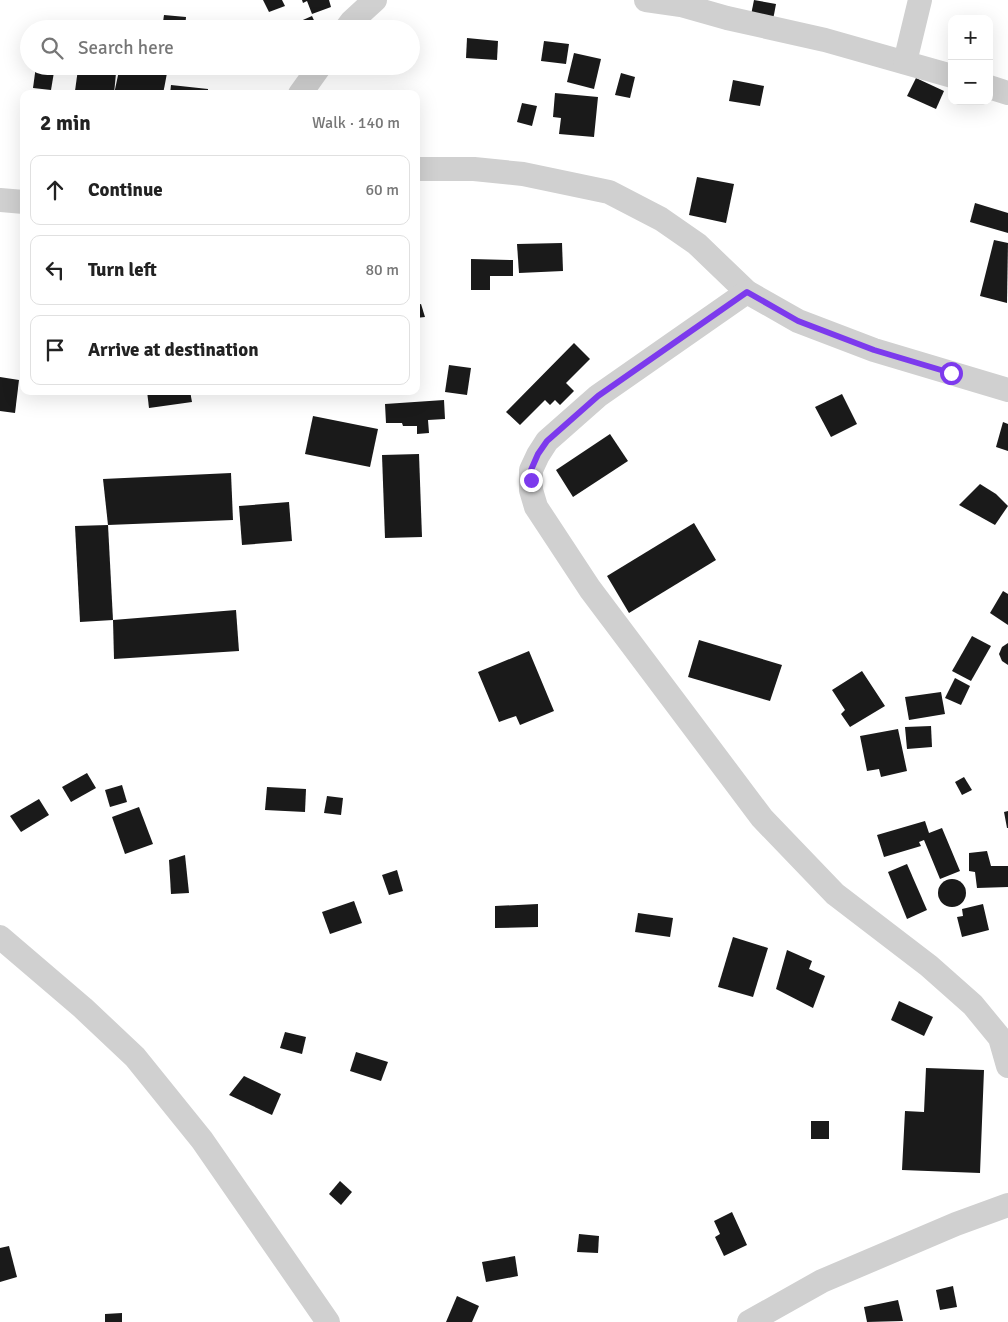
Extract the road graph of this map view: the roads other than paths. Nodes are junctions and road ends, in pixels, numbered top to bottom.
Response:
1 (375, 0) edge
2 (646, 0) edge
3 (920, 0) edge
4 (353, 20) edge
5 (905, 62) junction
6 (314, 75) edge
7 (948, 75) edge
8 (993, 88) edge
9 (303, 90) edge
10 (1008, 93) edge
11 (420, 169) edge
12 (0, 200) edge
13 (20, 202) edge
14 (747, 292) junction
15 (1008, 390) edge
16 (0, 937) edge
17 (1008, 1066) edge
18 (1008, 1204) edge
19 (328, 1322) edge
20 (749, 1322) edge

1 - 4 street
2 - 5 street
3 - 5 street
5 - 7 street
6 - 9 street
8 - 10 street
11 - 14 street
12 - 13 street
14 - 15 street
14 - 17 street
16 - 19 street
18 - 20 street

